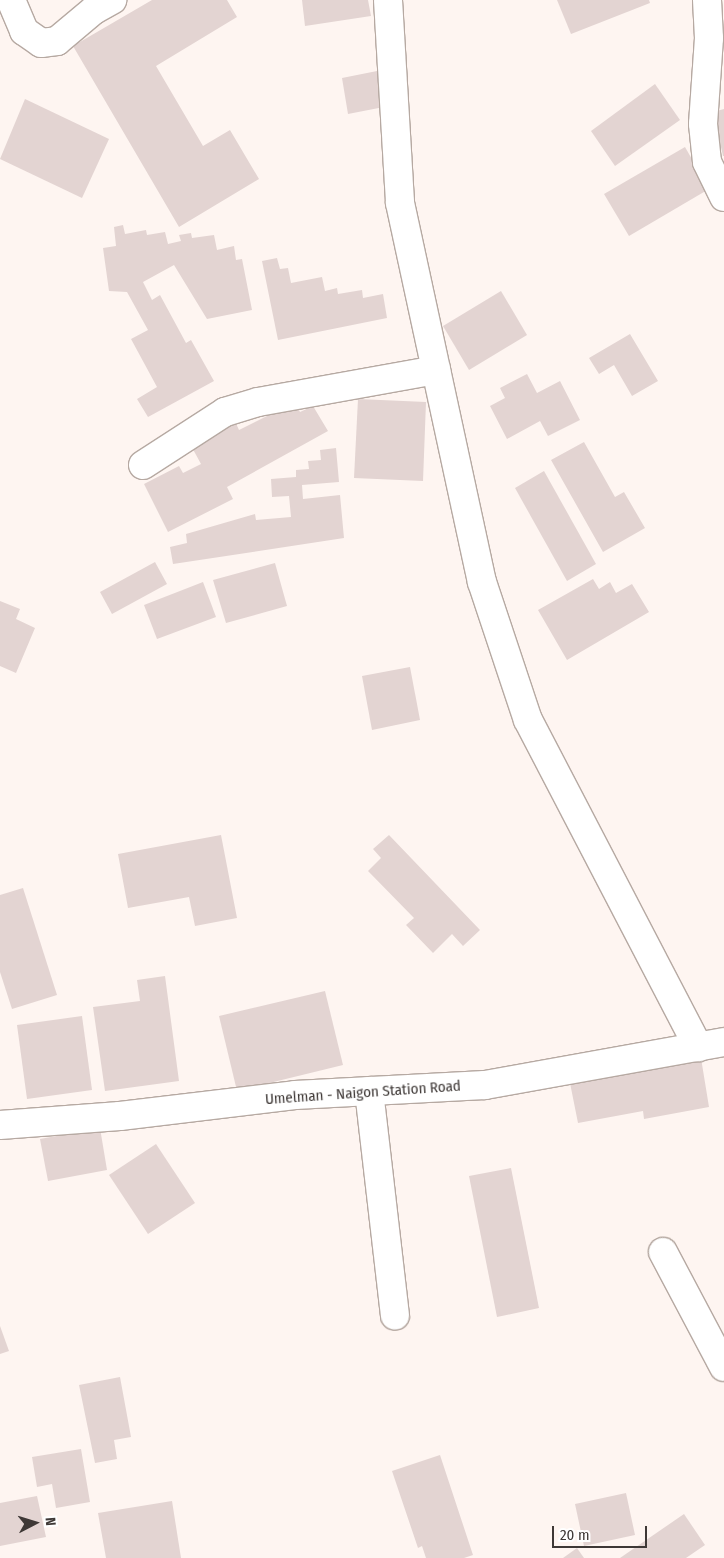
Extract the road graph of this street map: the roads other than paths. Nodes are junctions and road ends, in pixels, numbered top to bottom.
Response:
1 (12, 0) edge
2 (112, 0) edge
3 (388, 0) edge
4 (707, 0) edge
5 (724, 197) edge
6 (436, 370) junction
7 (143, 465) dead end
8 (724, 1042) edge
9 (698, 1047) junction
10 (369, 1091) junction
11 (0, 1125) edge
12 (663, 1252) dead end
13 (394, 1315) dead end
14 (724, 1367) edge

1 - 2 street
3 - 6 street
4 - 5 street
6 - 7 street
6 - 9 street
8 - 9 street, Umelman - Naigon Station Road
9 - 10 street, Umelman - Naigon Station Road
10 - 11 street, Umelman - Naigon Station Road
10 - 13 street
12 - 14 street

